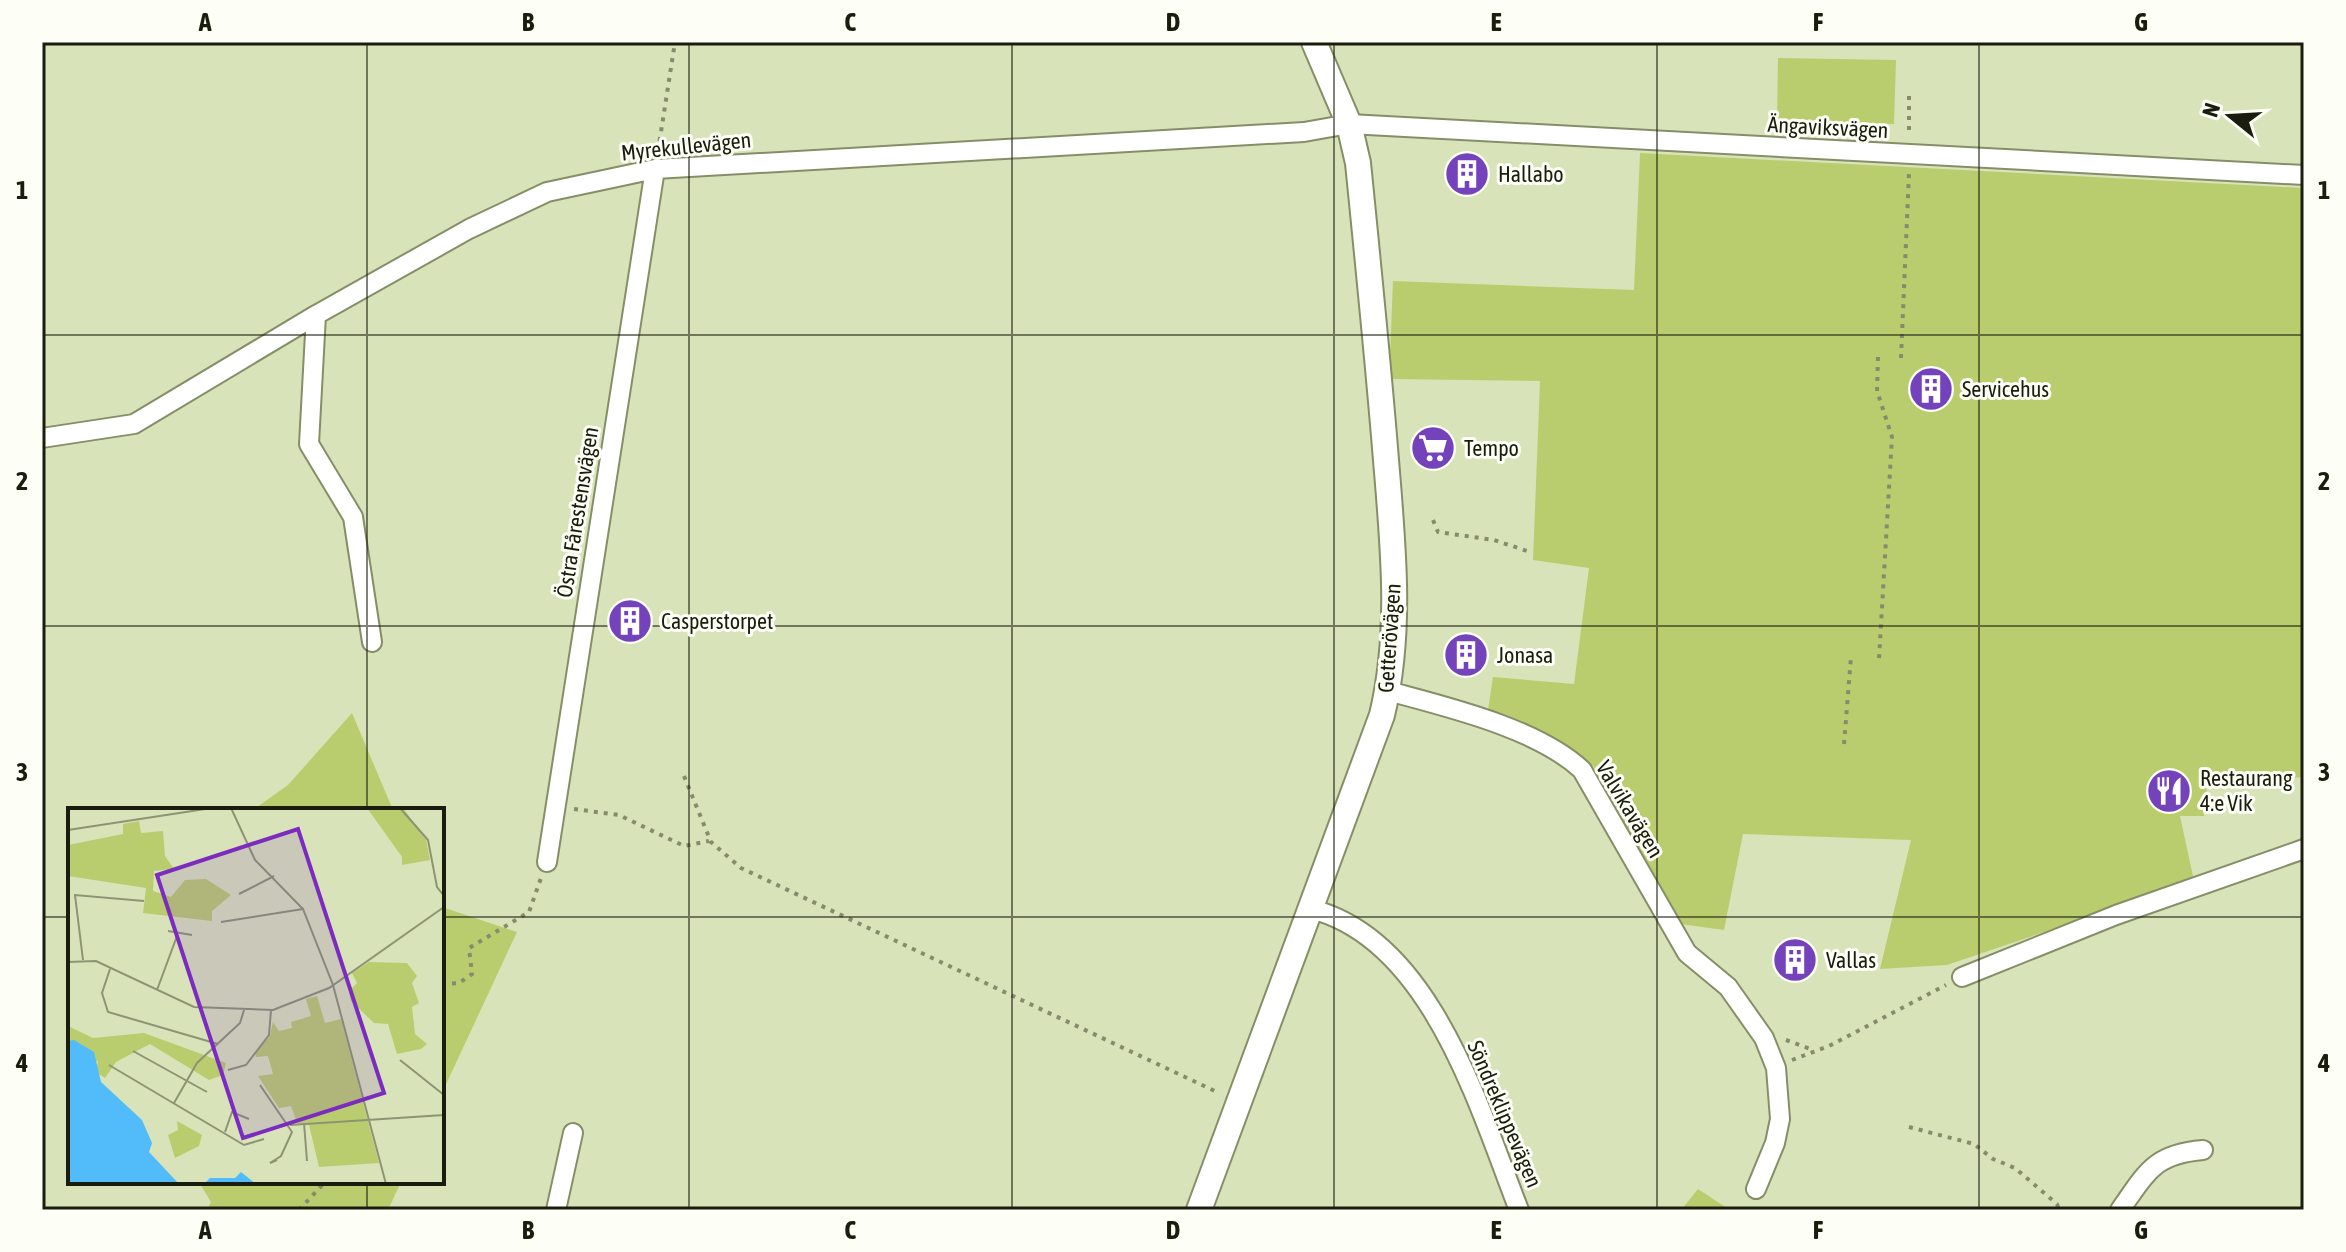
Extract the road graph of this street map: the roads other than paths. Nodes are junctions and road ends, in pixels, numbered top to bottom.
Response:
1 (1314, 42) edge
2 (1349, 124) junction
3 (655, 169) junction
4 (2304, 175) edge
5 (316, 315) junction
6 (42, 438) edge
7 (372, 642) dead end
8 (1388, 691) junction
9 (2304, 849) edge
10 (547, 862) road end
11 (1311, 909) junction
12 (1962, 977) road end
13 (573, 1133) dead end
14 (2203, 1150) dead end
15 (1756, 1189) dead end
16 (556, 1210) edge
17 (1199, 1210) edge
18 (1519, 1210) edge
19 (2120, 1210) edge

1 - 2 street, Getterövägen
2 - 3 street, Myrekullevägen
2 - 4 street, Ängaviksvägen
2 - 8 street, Getterövägen
3 - 5 street, Myrekullevägen
3 - 10 street, Östra Fårestensvägen
5 - 6 street, Myrekullevägen
5 - 7 street
8 - 11 street, Getterövägen
8 - 15 street, Valvikavägen
9 - 12 street
11 - 17 street, Getterövägen
11 - 18 street, Söndreklippevägen
13 - 16 street
14 - 19 street

